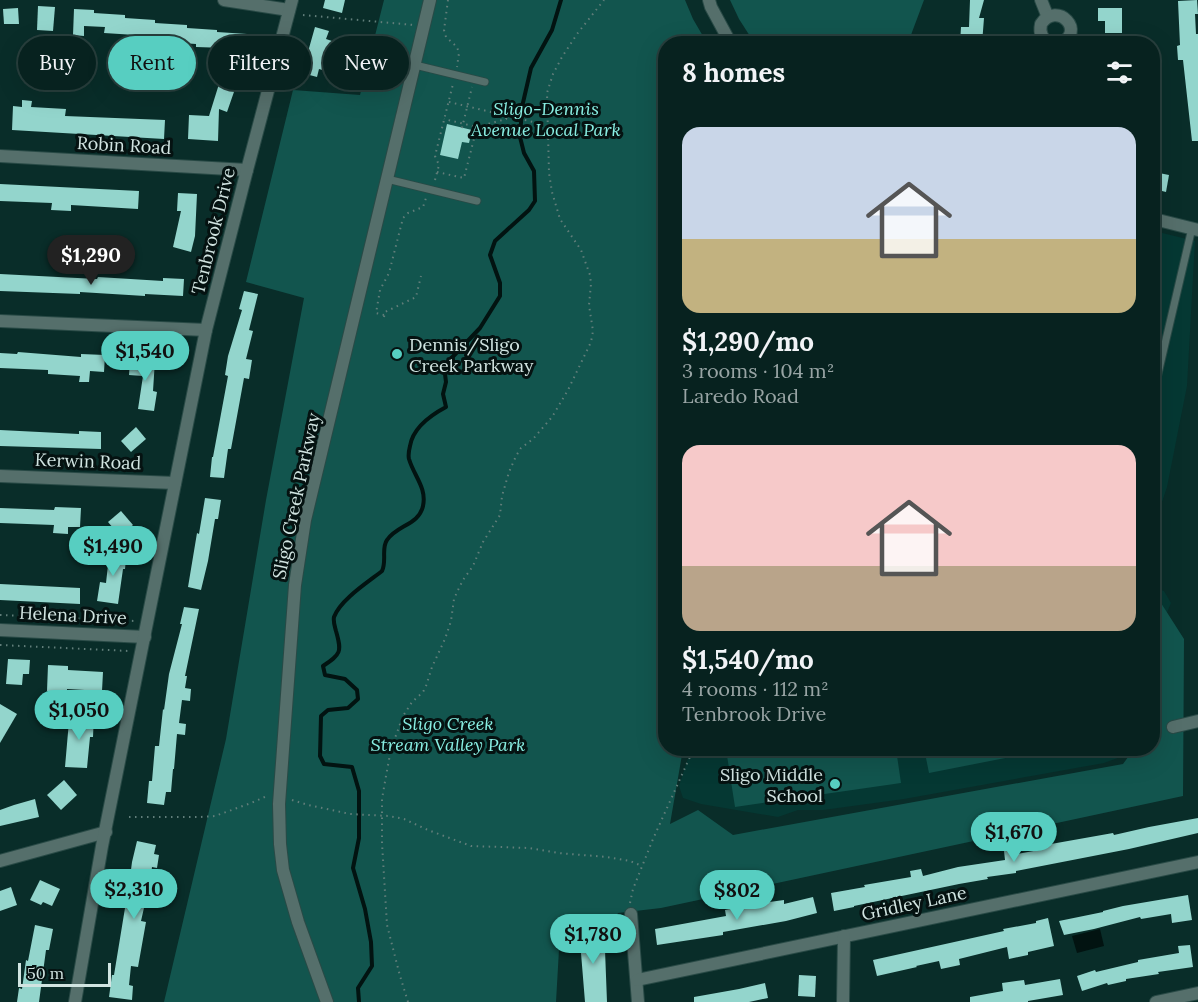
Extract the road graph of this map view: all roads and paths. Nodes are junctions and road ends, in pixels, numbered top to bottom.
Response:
1 (224, 0) edge
2 (430, 0) edge
3 (448, 0) edge
4 (604, 0) edge
5 (709, 0) edge
6 (1041, 0) edge
7 (291, 5) edge
8 (303, 15) dead end
9 (1047, 15) junction
10 (423, 26) junction
11 (727, 36) edge
12 (1043, 36) edge
13 (1069, 36) edge
14 (415, 65) junction
15 (455, 75) junction
16 (473, 79) junction
17 (485, 82) dead end
18 (448, 102) junction
19 (467, 106) junction
20 (507, 116) junction
21 (444, 119) junction
22 (463, 124) junction
23 (548, 126) junction
24 (477, 127) junction
25 (462, 128) dead end
26 (571, 131) dead end
27 (0, 156) edge
28 (247, 170) junction
29 (437, 172) junction
30 (387, 179) junction
31 (430, 190) junction
32 (477, 201) dead end
33 (1160, 220) edge
34 (1195, 229) edge
35 (421, 276) dead end
36 (0, 321) edge
37 (206, 330) junction
38 (1160, 359) edge
39 (0, 476) edge
40 (175, 483) junction
41 (0, 615) edge
42 (148, 622) junction
43 (0, 630) edge
44 (145, 637) junction
45 (0, 645) edge
46 (142, 652) junction
47 (1198, 721) edge
48 (1173, 727) dead end
49 (690, 756) edge
50 (270, 795) dead end
51 (286, 798) dead end
52 (382, 816) junction
53 (129, 817) dead end
54 (106, 832) junction
55 (0, 861) edge
56 (1198, 862) edge
57 (642, 866) junction
58 (631, 914) joint
59 (844, 936) junction
60 (637, 980) junction
61 (1198, 993) edge
62 (75, 1002) edge
63 (327, 1002) edge
64 (408, 1002) edge
65 (638, 1002) edge
66 (843, 1002) edge
67 (1156, 1002) edge

1 - 7 street
2 - 10 street, Sligo Creek Parkway
3 - 15 path
4 - 23 path
5 - 11 street
6 - 9 street
7 - 28 street, Tenbrook Drive
8 - 10 path
9 - 12 street
9 - 13 street
10 - 14 street, Sligo Creek Parkway
14 - 15 lane
14 - 30 street, Sligo Creek Parkway
15 - 16 lane
15 - 18 path
16 - 17 lane
16 - 19 path
18 - 19 path
18 - 21 path
19 - 20 path
19 - 22 path
20 - 23 path
20 - 24 path
21 - 22 path
21 - 29 path
22 - 24 path
22 - 25 path
23 - 26 path
23 - 52 path
24 - 29 path
27 - 28 street, Robin Road
28 - 37 street, Tenbrook Drive
29 - 31 path
30 - 31 lane
30 - 63 street, Sligo Creek Parkway
31 - 32 lane
31 - 35 path
33 - 34 street
34 - 38 lane
36 - 37 street
37 - 40 street, Tenbrook Drive
39 - 40 street, Kerwin Road
40 - 42 street, Tenbrook Drive
41 - 42 path
42 - 44 street, Tenbrook Drive
43 - 44 street, Helena Drive
44 - 46 street, Tenbrook Drive
45 - 46 path
46 - 54 street, Tenbrook Drive
47 - 48 street
49 - 57 path
50 - 53 path
51 - 52 path
52 - 57 path
52 - 64 path
54 - 55 street
54 - 62 street, Tenbrook Drive
56 - 59 street, Gridley Lane
57 - 58 path
58 - 60 street
59 - 60 street, Gridley Lane
59 - 66 street
60 - 65 street
61 - 67 street

